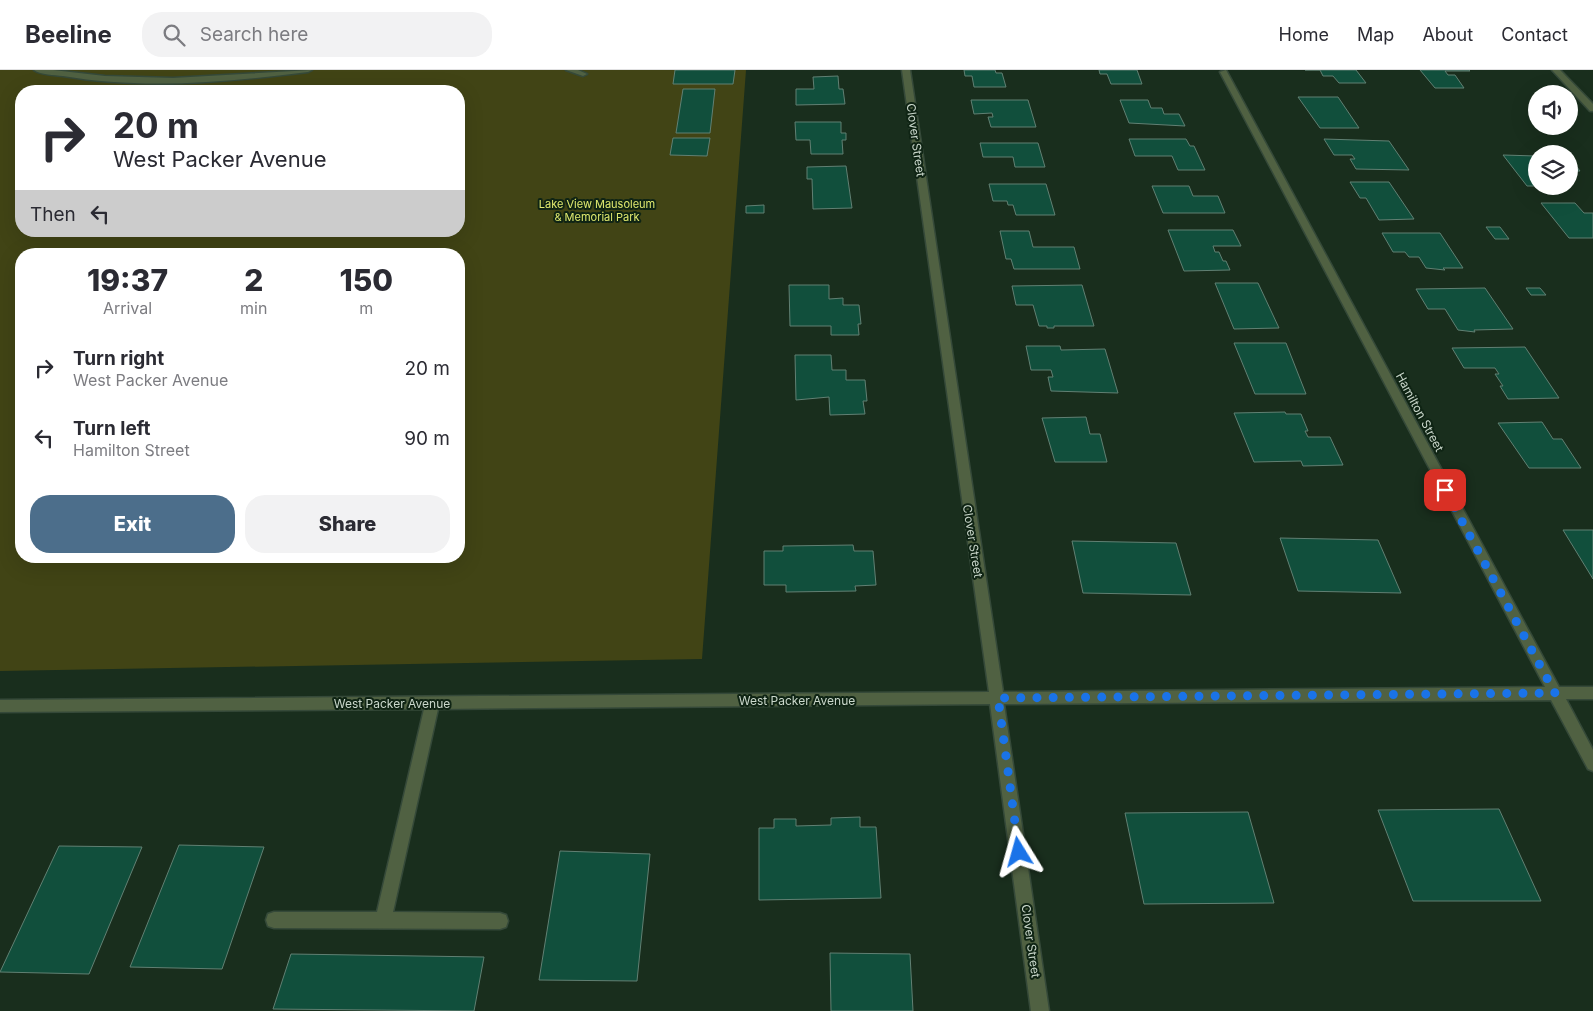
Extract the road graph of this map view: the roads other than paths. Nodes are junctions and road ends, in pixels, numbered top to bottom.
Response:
1 (38, 70) edge
2 (308, 70) edge
3 (570, 70) edge
4 (906, 70) edge
5 (1556, 70) edge
6 (1224, 72) dead end
7 (583, 74) dead end
8 (1593, 109) edge
9 (1555, 693) junction
10 (1593, 693) edge
11 (998, 698) junction
12 (432, 703) junction
13 (0, 706) edge
14 (1593, 764) edge
15 (274, 920) dead end
16 (383, 921) junction
17 (500, 921) dead end
18 (1040, 1011) edge

1 - 2 street
3 - 7 street
4 - 11 street, Clover Street
5 - 8 street
6 - 9 street, Hamilton Street
9 - 10 street, West Packer Avenue
9 - 11 street, West Packer Avenue
9 - 14 street, Hamilton Street
11 - 12 street, West Packer Avenue
11 - 18 street, Clover Street
12 - 13 street, West Packer Avenue
12 - 16 street
15 - 16 street
16 - 17 street

